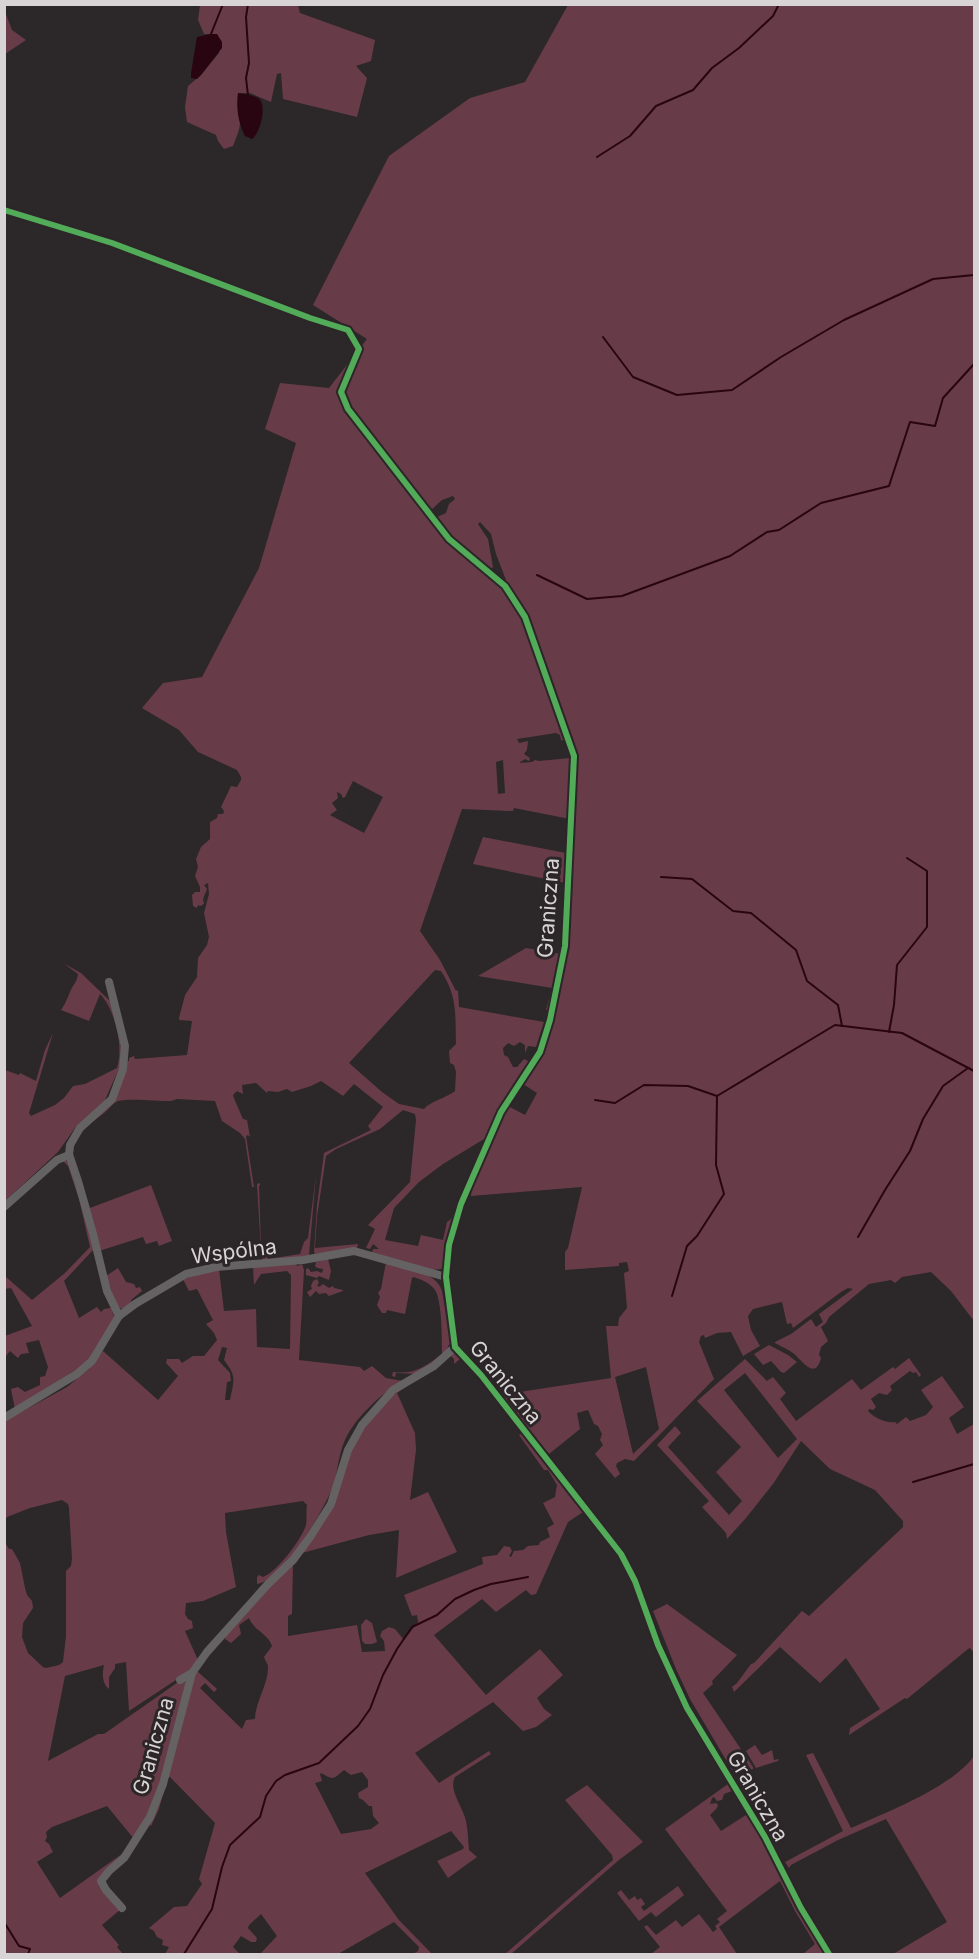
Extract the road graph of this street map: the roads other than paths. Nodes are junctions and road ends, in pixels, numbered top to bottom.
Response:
1 (4, 210) edge
2 (109, 982) dead end
3 (69, 1155) junction
4 (4, 1207) edge
5 (446, 1277) junction
6 (119, 1316) junction
7 (455, 1347) junction
8 (4, 1418) edge
9 (192, 1673) junction
10 (180, 1680) dead end
11 (122, 1908) dead end
12 (829, 1954) edge

1 - 5 street, Graniczna
2 - 3 street
3 - 4 street
3 - 6 street
5 - 6 street, Wspólna
5 - 7 street, Graniczna
6 - 8 street, Wspólna
7 - 9 street, Graniczna
7 - 12 street, Graniczna
9 - 10 street
9 - 11 street, Graniczna

